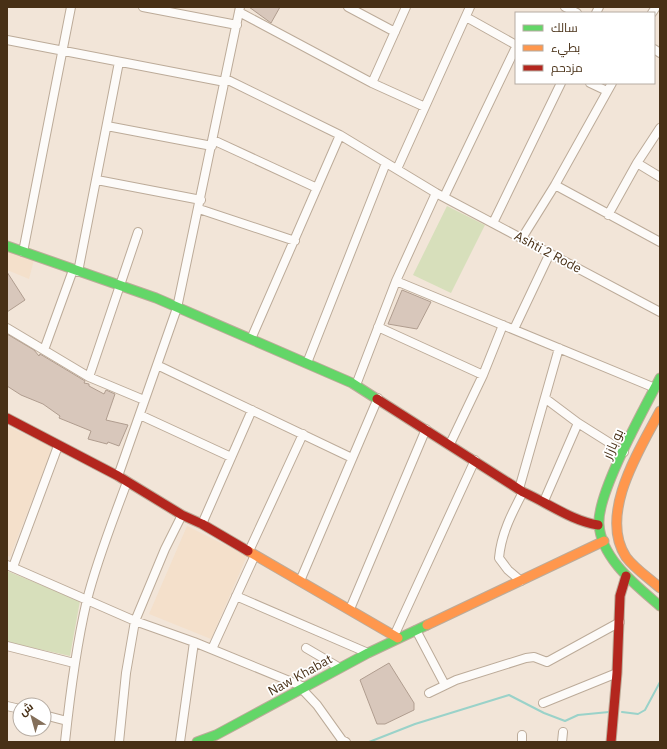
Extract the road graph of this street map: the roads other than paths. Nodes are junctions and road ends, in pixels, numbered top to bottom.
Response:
1 (71, 7) edge
2 (143, 7) edge
3 (348, 7) edge
4 (406, 7) edge
5 (470, 7) edge
6 (565, 7) edge
7 (240, 10) edge
8 (575, 12) edge
9 (466, 17) junction
10 (237, 25) junction
11 (395, 32) junction
12 (7, 40) edge
13 (515, 45) edge
14 (515, 48) edge
15 (63, 52) junction
16 (119, 62) junction
17 (226, 80) junction
18 (372, 83) junction
19 (561, 84) edge
20 (592, 84) edge
21 (611, 84) edge
22 (607, 91) junction
23 (425, 107) junction
24 (107, 126) junction
25 (660, 128) edge
26 (340, 135) junction
27 (213, 143) junction
28 (386, 163) junction
29 (637, 163) junction
30 (397, 169) junction
31 (660, 177) edge
32 (97, 180) junction
33 (555, 185) junction
34 (317, 188) junction
35 (436, 193) junction
36 (444, 197) junction
37 (201, 200) junction
38 (199, 209) junction
39 (608, 215) junction
40 (493, 223) junction
41 (138, 232) dead end
42 (522, 238) junction
43 (295, 241) junction
44 (660, 242) edge
45 (7, 246) edge
46 (23, 252) junction
47 (550, 254) junction
48 (75, 271) junction
49 (396, 281) junction
50 (121, 286) junction
51 (177, 308) junction
52 (660, 312) edge
53 (503, 325) junction
54 (378, 327) junction
55 (7, 328) edge
56 (514, 329) junction
57 (251, 339) junction
58 (559, 348) junction
59 (44, 350) junction
60 (307, 363) junction
61 (157, 366) junction
62 (483, 375) junction
63 (90, 377) junction
64 (660, 378) edge
65 (356, 385) junction
66 (655, 388) junction
67 (378, 398) junction
68 (546, 399) junction
69 (144, 400) junction
70 (252, 410) junction
71 (660, 411) edge
72 (140, 415) junction
73 (7, 418) edge
74 (578, 423) junction
75 (426, 429) junction
76 (303, 434) junction
77 (450, 444) junction
78 (58, 446) junction
79 (624, 452) junction
80 (231, 457) junction
81 (352, 458) junction
82 (475, 460) junction
83 (118, 476) junction
84 (127, 482) junction
85 (521, 491) junction
86 (544, 501) junction
87 (182, 515) junction
88 (202, 524) junction
89 (598, 525) junction
90 (604, 541) junction
91 (252, 553) junction
92 (10, 566) edge
93 (626, 576) junction
94 (300, 580) junction
95 (521, 581) junction
96 (659, 586) edge
97 (236, 596) junction
98 (87, 600) junction
99 (660, 606) edge
100 (350, 609) junction
101 (135, 620) junction
102 (620, 622) junction
103 (416, 630) junction
104 (396, 637) junction
105 (194, 642) junction
106 (7, 646) edge
107 (306, 648) dead end
108 (212, 649) junction
109 (368, 653) junction
110 (74, 662) junction
111 (340, 668) junction
112 (617, 673) junction
113 (445, 685) junction
114 (303, 688) junction
115 (429, 693) dead end
116 (543, 703) dead end
117 (52, 717) edge
118 (67, 721) junction
119 (563, 732) dead end
120 (217, 739) edge
121 (65, 742) edge
122 (119, 742) edge
123 (180, 742) edge
124 (197, 742) edge
125 (346, 742) edge
126 (562, 742) edge
127 (611, 742) edge

1 - 15 street
2 - 10 street
3 - 11 street
4 - 11 street
5 - 9 street
6 - 8 street
7 - 10 street
7 - 18 street
9 - 13 street
9 - 23 street
10 - 17 street
11 - 18 street
12 - 15 street, Ashti 2 Rode
14 - 36 street
15 - 16 street, Ashti 2 Rode
15 - 46 street
16 - 17 street, Ashti 2 Rode
16 - 24 street
17 - 26 street, Ashti 2 Rode
17 - 27 street
18 - 23 street
19 - 40 street
20 - 22 street
21 - 22 street
22 - 33 street
23 - 30 street
24 - 27 street
24 - 32 street
25 - 29 street
26 - 28 street, Ashti 2 Rode
26 - 34 street
27 - 34 street
27 - 37 street
28 - 30 street, Ashti 2 Rode
28 - 60 street
29 - 31 street
29 - 39 street
30 - 35 street, Ashti 2 Rode
32 - 37 street
32 - 48 street
33 - 39 street
33 - 42 street
34 - 43 street
35 - 36 street, Ashti 2 Rode
35 - 49 street
36 - 40 street, Ashti 2 Rode
37 - 38 street
38 - 43 street
38 - 51 street
39 - 44 street
40 - 42 street, Ashti 2 Rode
41 - 50 street
42 - 47 street, Ashti 2 Rode
43 - 57 street
45 - 46 street
46 - 48 street
47 - 52 street, Ashti 2 Rode
47 - 56 street
48 - 50 street
48 - 59 street
49 - 53 street
49 - 54 street
50 - 51 street
50 - 63 street
51 - 57 street
51 - 61 street
53 - 56 street
53 - 62 street
54 - 62 street
54 - 65 street
55 - 59 street
56 - 58 street
57 - 60 street
58 - 66 street
58 - 68 street
59 - 63 street
60 - 65 street
61 - 69 street
61 - 70 street
62 - 77 street
63 - 69 street
64 - 66 street, بو بازار
65 - 67 street
66 - 79 street, بو بازار
67 - 75 street
67 - 81 street
68 - 74 street
68 - 85 street
69 - 72 street
70 - 76 street
70 - 80 street
71 - 96 street
72 - 80 street
72 - 83 street
73 - 78 street
74 - 79 street
74 - 86 street
75 - 77 street
75 - 100 street
76 - 81 street
76 - 91 street
77 - 82 street
78 - 83 street
78 - 92 street
79 - 89 street, بو بازار
80 - 88 street
81 - 94 street
82 - 85 street
82 - 104 street
83 - 84 street
84 - 87 street
84 - 98 street
85 - 86 street
85 - 95 street
86 - 89 street
87 - 88 street
87 - 101 street
88 - 91 street
89 - 90 street
90 - 93 street
90 - 95 street, Naw Khabat
91 - 94 street
91 - 97 street
92 - 98 street
93 - 99 street
93 - 102 street
94 - 100 street
95 - 103 street, Naw Khabat
97 - 108 street
97 - 109 street
98 - 101 street
98 - 110 street
100 - 104 street
101 - 105 street
101 - 122 street
102 - 112 street
102 - 113 street
103 - 104 street, Naw Khabat
103 - 113 street
104 - 109 street, Naw Khabat
105 - 108 street
105 - 123 street
106 - 110 street
107 - 111 street
108 - 114 street
109 - 111 street, Naw Khabat
110 - 118 street
111 - 114 street, Naw Khabat
112 - 116 street
112 - 127 street
113 - 115 street
114 - 120 street, Naw Khabat
114 - 125 street
117 - 118 street
118 - 121 street
119 - 126 street
120 - 124 street, Naw Khabat

